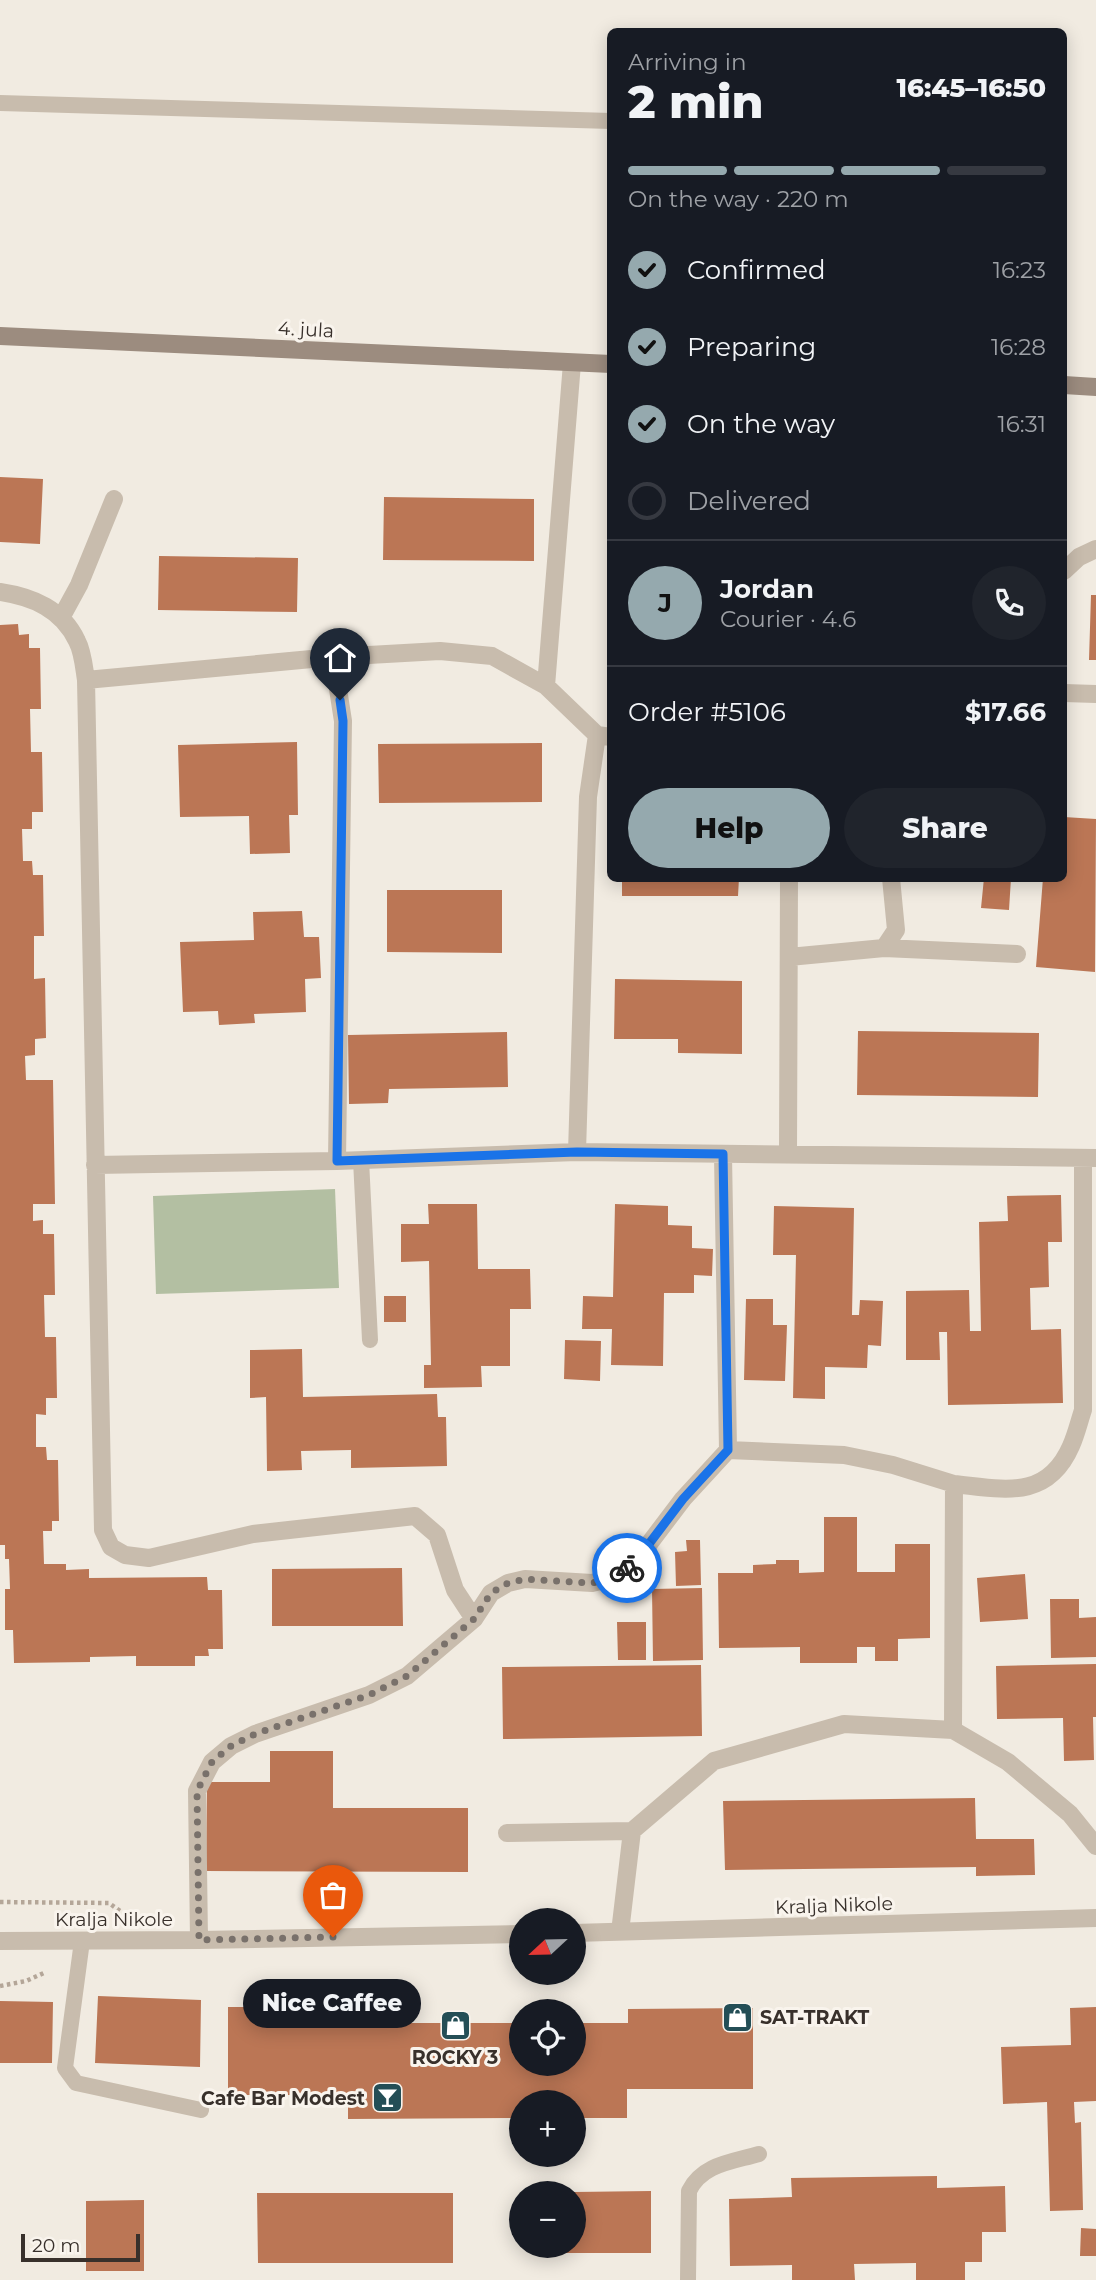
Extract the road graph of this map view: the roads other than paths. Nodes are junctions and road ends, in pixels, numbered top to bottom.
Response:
1 (0, 103) edge
2 (607, 121) edge
3 (0, 336) edge
4 (572, 363) junction
5 (607, 364) edge
6 (1067, 385) edge
7 (1096, 387) edge
8 (114, 499) dead end
9 (1096, 549) edge
10 (1067, 568) edge
11 (0, 592) edge
12 (61, 618) junction
13 (333, 657) junction
14 (86, 680) junction
15 (546, 686) junction
16 (1067, 693) edge
17 (1096, 694) edge
18 (604, 736) edge
19 (789, 882) edge
20 (891, 882) edge
21 (884, 948) junction
22 (1017, 954) dead end
23 (789, 957) junction
24 (577, 1152) junction
25 (723, 1154) junction
26 (788, 1154) junction
27 (1090, 1159) edge
28 (361, 1160) junction
29 (337, 1161) junction
30 (95, 1165) junction
31 (370, 1340) dead end
32 (728, 1450) junction
33 (954, 1484) junction
34 (474, 1619) junction
35 (953, 1730) junction
36 (632, 1830) junction
37 (507, 1833) dead end
38 (1096, 1846) edge
39 (1096, 1918) edge
40 (620, 1932) junction
41 (586, 1933) edge
42 (509, 1934) edge
43 (199, 1940) junction
44 (0, 1941) edge
45 (82, 1941) junction
46 (201, 2110) dead end
47 (759, 2154) dead end
48 (688, 2280) edge

1 - 2 lane
3 - 4 main road, 4. jula
4 - 5 main road, 4. jula
4 - 15 street
6 - 7 main road
8 - 12 street
9 - 10 street
11 - 12 street
12 - 14 street
13 - 14 street
13 - 15 street
13 - 29 street
14 - 30 street
15 - 18 street
16 - 17 street
18 - 24 street
19 - 23 street
20 - 21 street
21 - 22 street
21 - 23 street
23 - 26 street
24 - 25 street
24 - 28 street
25 - 26 street
25 - 32 street
26 - 27 street
27 - 33 street
28 - 29 street
28 - 31 lane
29 - 30 street
30 - 34 street
32 - 33 street
32 - 34 street
33 - 35 street
34 - 43 street
35 - 36 street
35 - 38 street
36 - 37 street
36 - 40 street
39 - 40 street, Kralja Nikole
40 - 41 street, Kralja Nikole
42 - 43 street, Kralja Nikole
43 - 45 street, Kralja Nikole
44 - 45 street, Kralja Nikole
45 - 46 lane
47 - 48 lane

